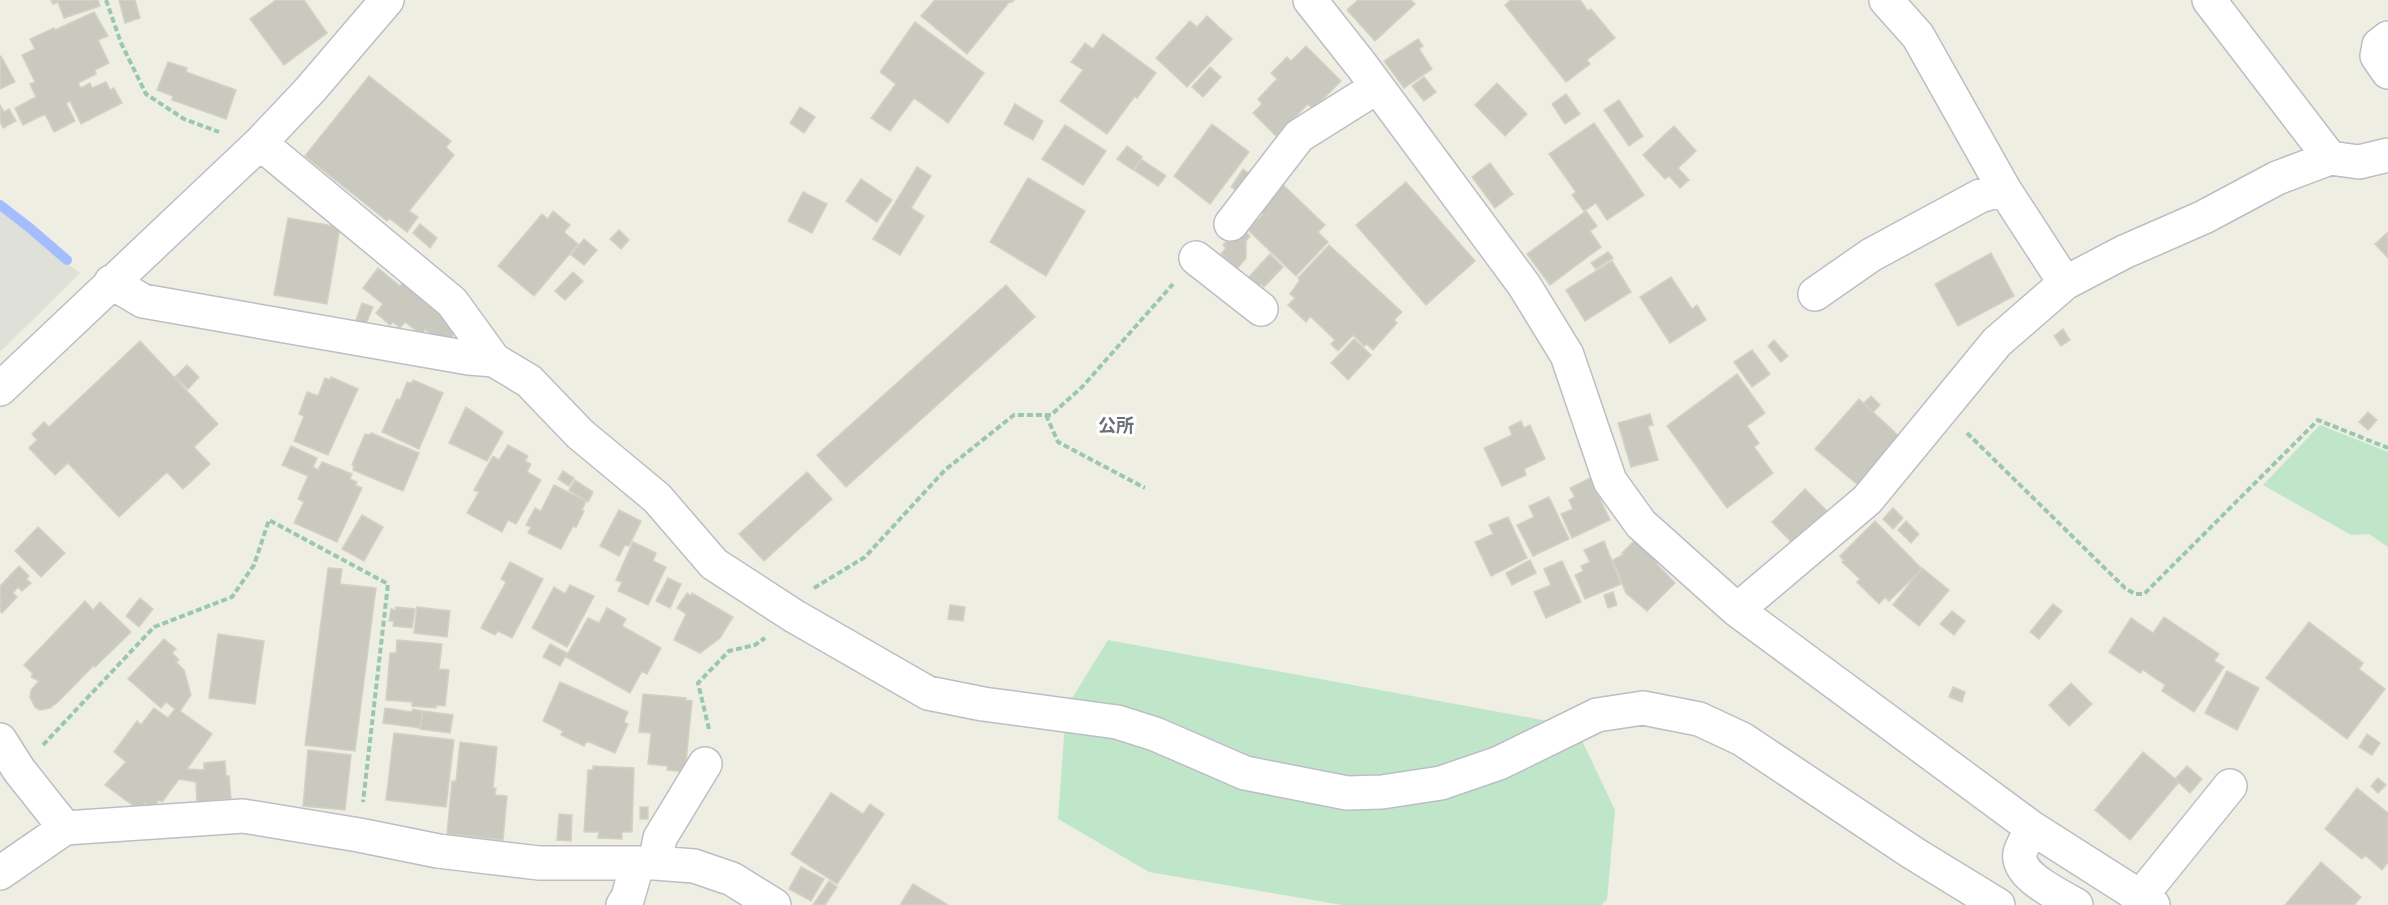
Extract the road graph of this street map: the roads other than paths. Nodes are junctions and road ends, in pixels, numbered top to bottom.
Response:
1 (387, 0) edge
2 (1310, 0) edge
3 (1886, 0) edge
4 (2209, 0) edge
5 (2388, 38) edge
6 (2388, 72) edge
7 (1377, 87) junction
8 (255, 147) junction
9 (2388, 155) edge
10 (2330, 158) junction
11 (2004, 189) junction
12 (1231, 224) dead end
13 (1196, 258) road end
14 (111, 282) junction
15 (2065, 283) junction
16 (1815, 294) dead end
17 (1261, 309) dead end
18 (494, 360) junction
19 (0, 389) edge
20 (1737, 610) junction
21 (0, 740) edge
22 (705, 764) road end
23 (2230, 786) dead end
24 (65, 828) junction
25 (2032, 828) junction
26 (646, 864) junction
27 (0, 873) edge
28 (2148, 902) edge
29 (622, 905) edge
30 (774, 905) edge
31 (1998, 905) edge
32 (2076, 905) edge

1 - 8 street
2 - 7 street
3 - 11 street
4 - 10 street
5 - 6 street
7 - 12 street
7 - 20 street
8 - 14 street
8 - 18 street
9 - 10 street
10 - 15 street
11 - 15 street
11 - 16 street
13 - 17 street
14 - 18 street
14 - 19 street
15 - 20 street
18 - 31 street
20 - 25 street
21 - 24 street
22 - 26 street
23 - 28 street
24 - 26 street
24 - 27 street
25 - 28 street
25 - 32 street
26 - 29 street
26 - 30 street

